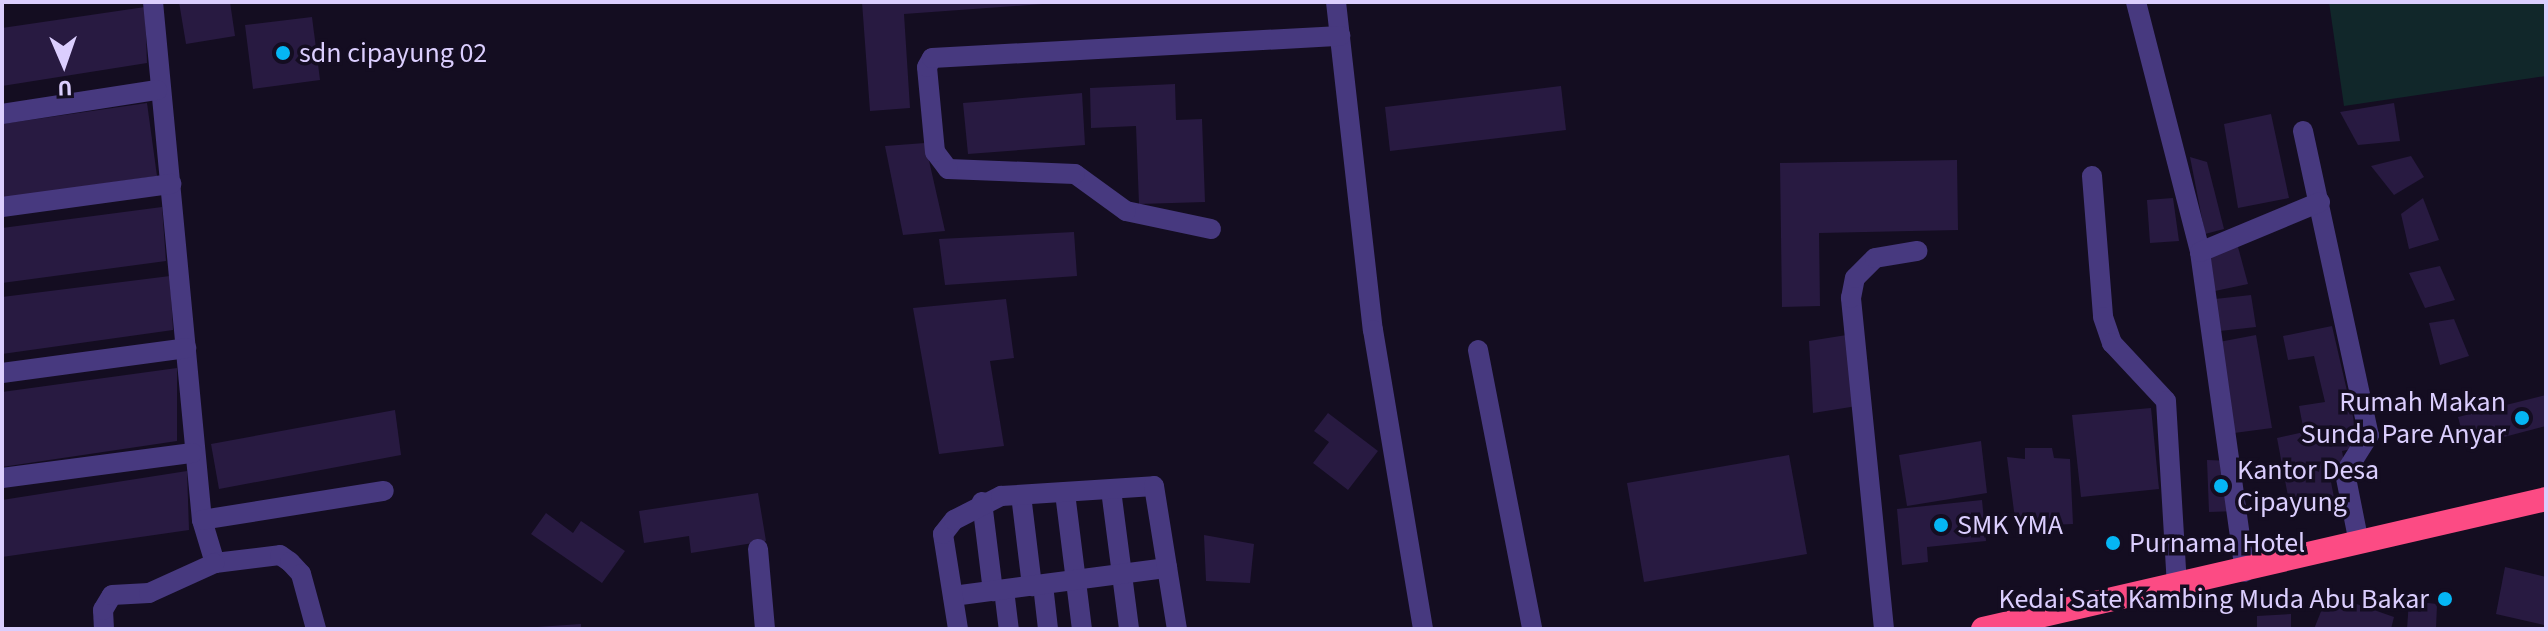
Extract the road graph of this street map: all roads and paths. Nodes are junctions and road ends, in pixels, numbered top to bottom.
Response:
1 (153, 2) edge
2 (1336, 2) edge
3 (2136, 2) edge
4 (1340, 36) junction
5 (157, 90) junction
6 (2, 114) edge
7 (2303, 131) dead end
8 (2092, 176) dead end
9 (171, 184) junction
10 (2320, 202) junction
11 (2, 207) edge
12 (1211, 229) dead end
13 (1917, 251) dead end
14 (2200, 252) junction
15 (186, 348) junction
16 (1478, 350) dead end
17 (2, 373) edge
18 (192, 453) junction
19 (2, 478) edge
20 (1111, 490) junction
21 (384, 491) dead end
22 (1065, 493) junction
23 (1021, 495) junction
24 (2546, 499) edge
25 (982, 502) junction
26 (202, 520) junction
27 (2359, 543) junction
28 (758, 549) dead end
29 (215, 563) junction
30 (1167, 568) junction
31 (2245, 572) junction
32 (1122, 574) junction
33 (1076, 580) junction
34 (1038, 586) junction
35 (2177, 587) junction
36 (999, 590) junction
37 (953, 596) junction
38 (104, 629) edge
39 (316, 629) edge
40 (765, 629) edge
41 (958, 629) edge
42 (1009, 629) edge
43 (1048, 629) edge
44 (1082, 629) edge
45 (1129, 629) edge
46 (1177, 629) edge
47 (1423, 629) edge
48 (1532, 629) edge
49 (1884, 629) edge
50 (1983, 629) edge

1 - 5 street
2 - 4 street
3 - 14 street
4 - 12 street
4 - 47 street
5 - 6 street
5 - 9 street
7 - 10 street
8 - 35 street
9 - 11 street
9 - 15 street
10 - 14 street
10 - 27 street
13 - 49 street
14 - 31 street
15 - 17 street
15 - 18 street
16 - 48 street
18 - 19 street
18 - 26 street
20 - 22 street
20 - 30 street
20 - 32 street
21 - 26 street
22 - 23 street
22 - 33 street
23 - 25 street
23 - 34 street
24 - 27 highway
25 - 36 street
25 - 37 street
26 - 29 street
27 - 31 highway
28 - 40 street
29 - 38 street
29 - 39 street
30 - 32 street
30 - 46 street
31 - 35 highway
32 - 33 street
32 - 45 street
33 - 34 street
33 - 44 street
34 - 36 street
34 - 43 street
35 - 50 highway
36 - 37 street
36 - 42 street
37 - 41 street

